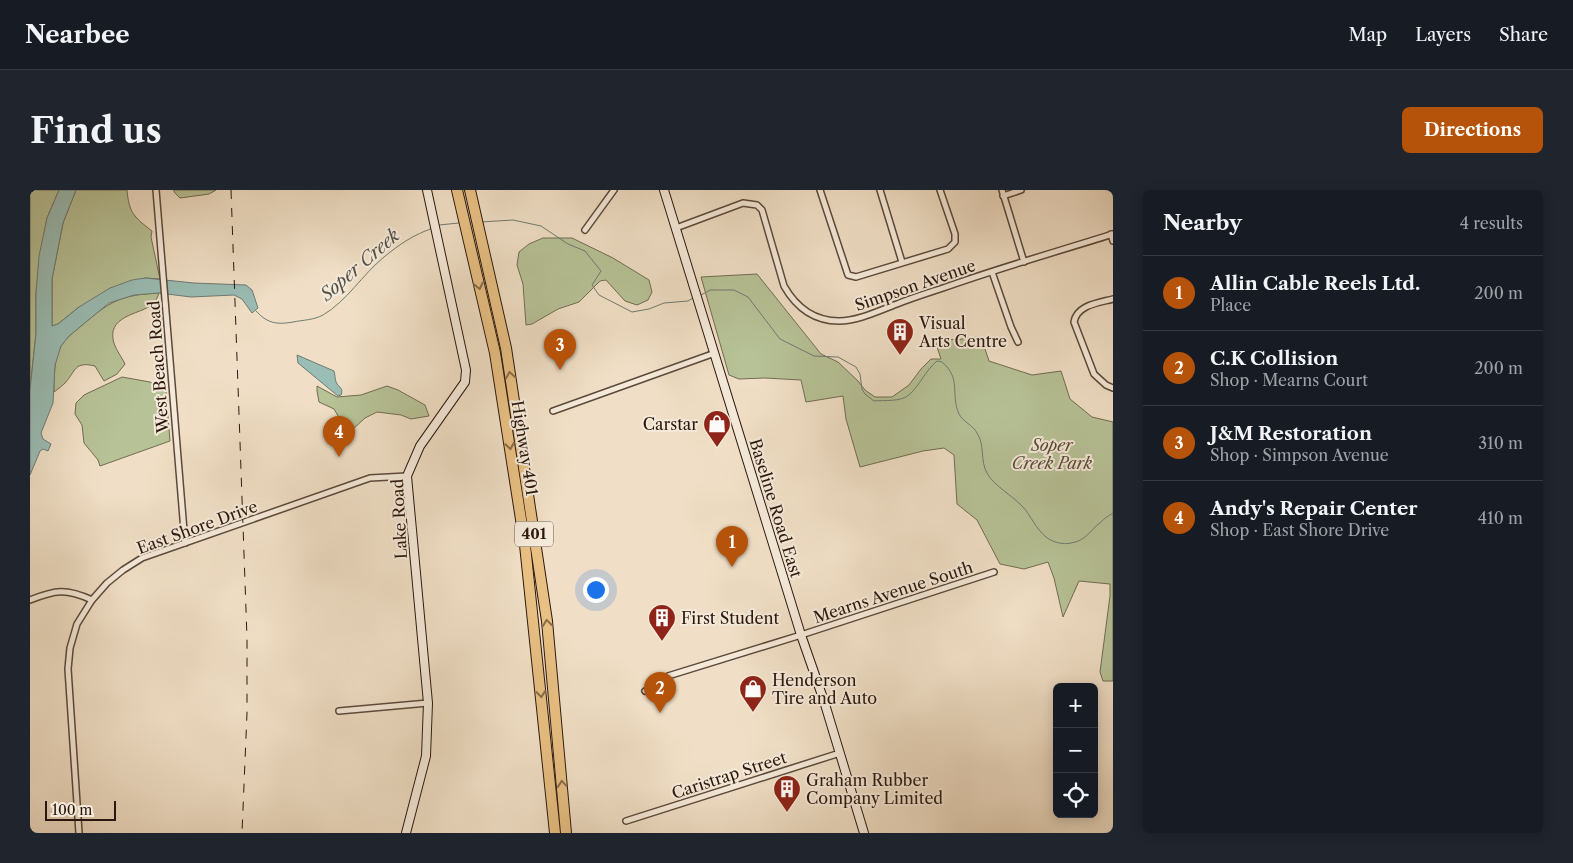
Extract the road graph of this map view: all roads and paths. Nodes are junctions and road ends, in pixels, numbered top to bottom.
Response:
1 (156, 190) edge
2 (427, 190) edge
3 (456, 190) edge
4 (472, 190) edge
5 (614, 190) edge
6 (664, 190) edge
7 (820, 190) edge
8 (880, 190) edge
9 (940, 190) edge
10 (1021, 190) edge
11 (1003, 193) edge
12 (676, 228) junction
13 (585, 230) dead end
14 (1112, 234) edge
15 (1113, 241) edge
16 (902, 262) junction
17 (1024, 262) junction
18 (992, 272) junction
19 (1113, 299) edge
20 (1018, 342) dead end
21 (715, 353) junction
22 (1113, 388) edge
23 (553, 411) dead end
24 (408, 476) junction
25 (185, 543) junction
26 (994, 572) dead end
27 (30, 600) edge
28 (92, 600) junction
29 (801, 635) junction
30 (645, 691) dead end
31 (428, 703) junction
32 (338, 711) dead end
33 (840, 753) junction
34 (626, 821) dead end
35 (79, 833) edge
36 (406, 833) edge
37 (555, 833) edge
38 (566, 833) edge
39 (864, 833) edge

1 - 25 street, West Beach Road
2 - 24 street, Lake Road
3 -> 37 highway, Highway 401 / 401
38 -> 4 highway, Highway 401 / 401
5 - 13 street
6 - 12 street, Baseline Road East
7 - 16 street
8 - 16 street
9 - 16 street
10 - 11 street
11 - 17 street
12 - 18 street, Simpson Avenue
12 - 21 street, Baseline Road East
14 - 15 street
14 - 17 street, Simpson Avenue
17 - 18 street, Simpson Avenue
18 - 20 street
19 - 22 street
21 - 23 street
21 - 29 street, Baseline Road East
24 - 25 street, East Shore Drive
24 - 31 street, Lake Road
25 - 28 street, East Shore Drive
26 - 29 street, Mearns Avenue South
27 - 28 street
28 - 35 street, East Shore Drive
29 - 30 street, Mearns Avenue South
29 - 33 street, Baseline Road East
31 - 32 street
31 - 36 street, Lake Road
33 - 34 street, Caristrap Street
33 - 39 street, Baseline Road East

